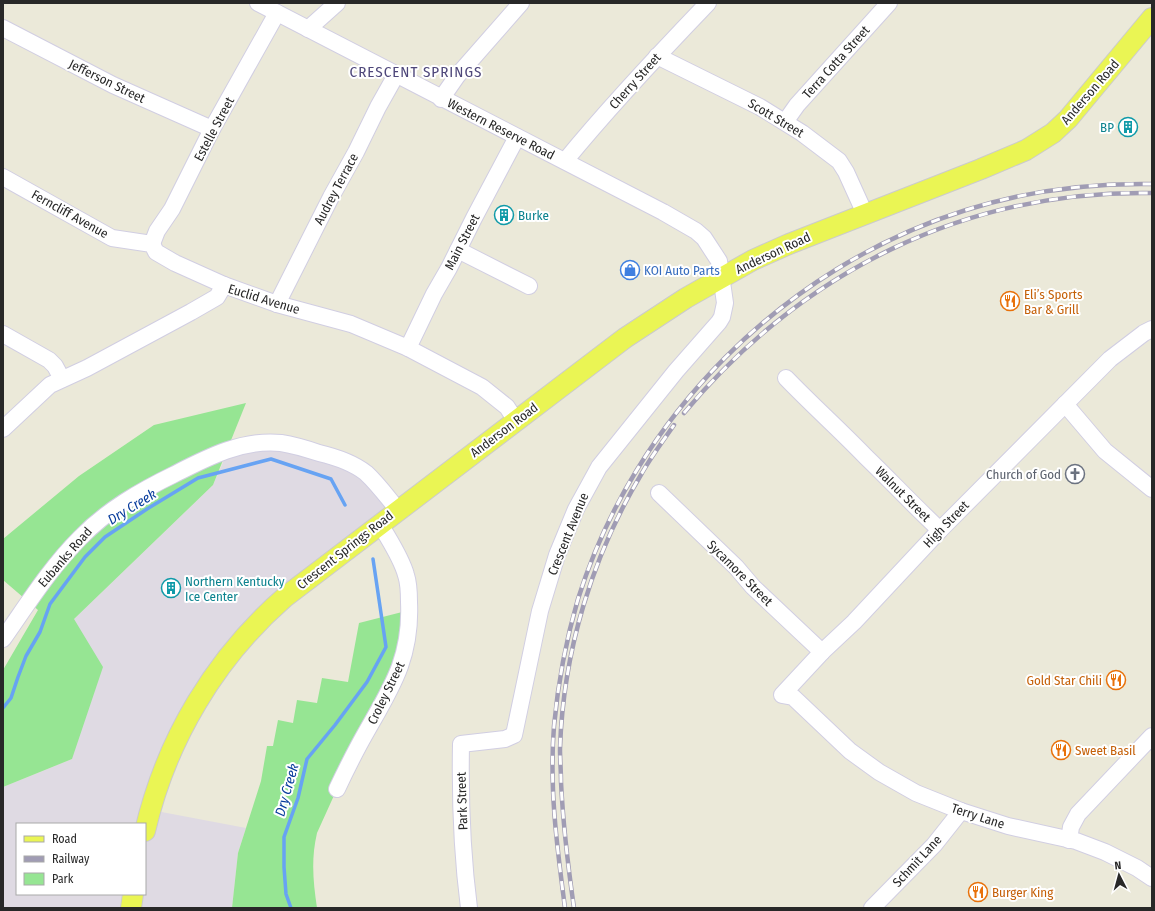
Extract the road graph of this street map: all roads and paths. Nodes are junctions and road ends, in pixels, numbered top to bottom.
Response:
1 (258, 3) edge
2 (337, 3) edge
3 (521, 3) edge
4 (708, 3) edge
5 (889, 3) edge
6 (278, 13) junction
7 (1152, 18) edge
8 (3, 28) edge
9 (308, 29) junction
10 (657, 56) junction
11 (396, 75) junction
12 (441, 99) junction
13 (785, 122) junction
14 (212, 129) junction
15 (517, 137) junction
16 (565, 161) junction
17 (3, 177) edge
18 (865, 214) junction
19 (152, 244) junction
20 (458, 250) junction
21 (721, 277) junction
22 (224, 285) junction
23 (529, 286) dead end
24 (277, 304) junction
25 (1152, 330) edge
26 (3, 334) edge
27 (408, 348) junction
28 (786, 378) dead end
29 (62, 379) junction
30 (1065, 404) junction
31 (516, 421) junction
32 (3, 429) edge
33 (1152, 489) edge
34 (659, 493) dead end
35 (398, 510) junction
36 (380, 524) junction
37 (940, 530) junction
38 (3, 639) edge
39 (822, 652) junction
40 (820, 722) joint
41 (1152, 736) edge
42 (510, 737) joint
43 (337, 789) dead end
44 (961, 811) junction
45 (146, 827) edge
46 (1069, 840) junction
47 (1152, 878) edge
48 (133, 895) edge
49 (131, 908) edge
50 (470, 908) edge
51 (872, 908) edge

1 - 6 street, Western Reserve Road
2 - 9 street
3 - 12 street
4 - 10 street, Cherry Street
5 - 13 street, Terra Cotta Street
6 - 9 street, Western Reserve Road
6 - 14 street, Estelle Street
7 - 18 main road, Anderson Road
8 - 14 street, Jefferson Street
9 - 11 street, Western Reserve Road
10 - 13 street, Scott Street
10 - 16 street, Cherry Street
11 - 12 street, Western Reserve Road
11 - 24 street, Audrey Terrace
12 - 15 street, Western Reserve Road
13 - 18 street, Scott Street
14 - 19 street, Estelle Street
15 - 16 street, Western Reserve Road
15 - 20 street, Main Street
16 - 21 street, Western Reserve Road
17 - 19 street, Ferncliff Avenue
18 - 21 main road, Anderson Road
19 - 22 street
20 - 23 street
20 - 27 street, Main Street
21 - 31 main road, Anderson Road
21 - 42 street, Crescent Avenue
22 - 24 street, Euclid Avenue
22 - 29 street, Euclid Avenue
24 - 27 street, Euclid Avenue
25 - 30 street, High Street
26 - 29 street
27 - 31 street, Euclid Avenue
28 - 37 street, Walnut Street
29 - 32 street, Euclid Avenue
30 - 33 street
30 - 37 street, High Street
31 - 35 main road, Anderson Road
34 - 39 street, Sycamore Street
35 - 36 main road, Crescent Springs Road
35 - 38 street, Eubanks Road
36 - 43 street, Croley Street
36 - 45 main road, Crescent Springs Road
37 - 39 street, High Street
39 - 40 street, High Street
40 - 44 street, Terry Lane
41 - 46 street
42 - 50 street, Park Street
44 - 46 street, Terry Lane
44 - 51 street, Schmit Lane
46 - 47 street, Terry Lane
48 - 49 main road

